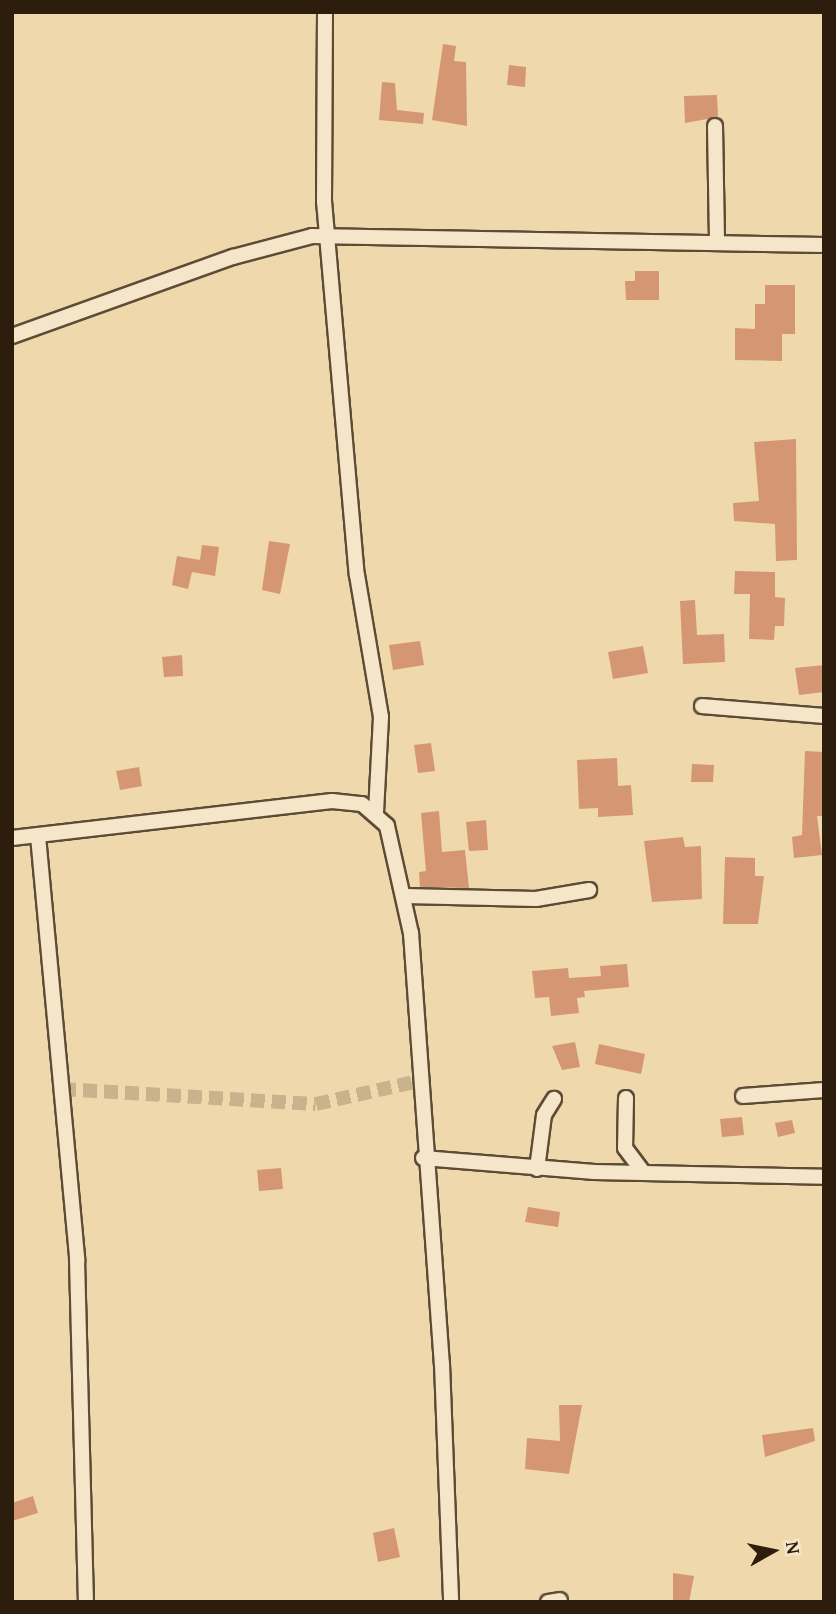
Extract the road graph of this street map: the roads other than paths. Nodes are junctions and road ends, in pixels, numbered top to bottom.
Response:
1 (325, 12) edge
2 (715, 127) dead end
3 (327, 238) junction
4 (718, 239) junction
5 (824, 245) edge
6 (12, 336) edge
7 (702, 706) dead end
8 (824, 716) edge
9 (376, 812) junction
10 (38, 836) junction
11 (12, 838) edge
12 (589, 890) dead end
13 (405, 896) junction
14 (824, 1090) edge
15 (743, 1096) dead end
16 (626, 1098) dead end
17 (554, 1099) dead end
18 (423, 1158) junction
19 (537, 1169) junction
20 (643, 1173) junction
21 (824, 1177) edge
22 (86, 1602) edge
23 (451, 1602) edge

1 - 3 street
2 - 4 street
3 - 4 street
3 - 6 street
3 - 9 street
4 - 5 street
7 - 8 street
9 - 10 street
9 - 13 street
10 - 11 street
10 - 22 street
12 - 13 street
13 - 18 street
14 - 15 street
16 - 20 street
17 - 19 street
18 - 19 street
18 - 23 street
19 - 20 street
20 - 21 street

